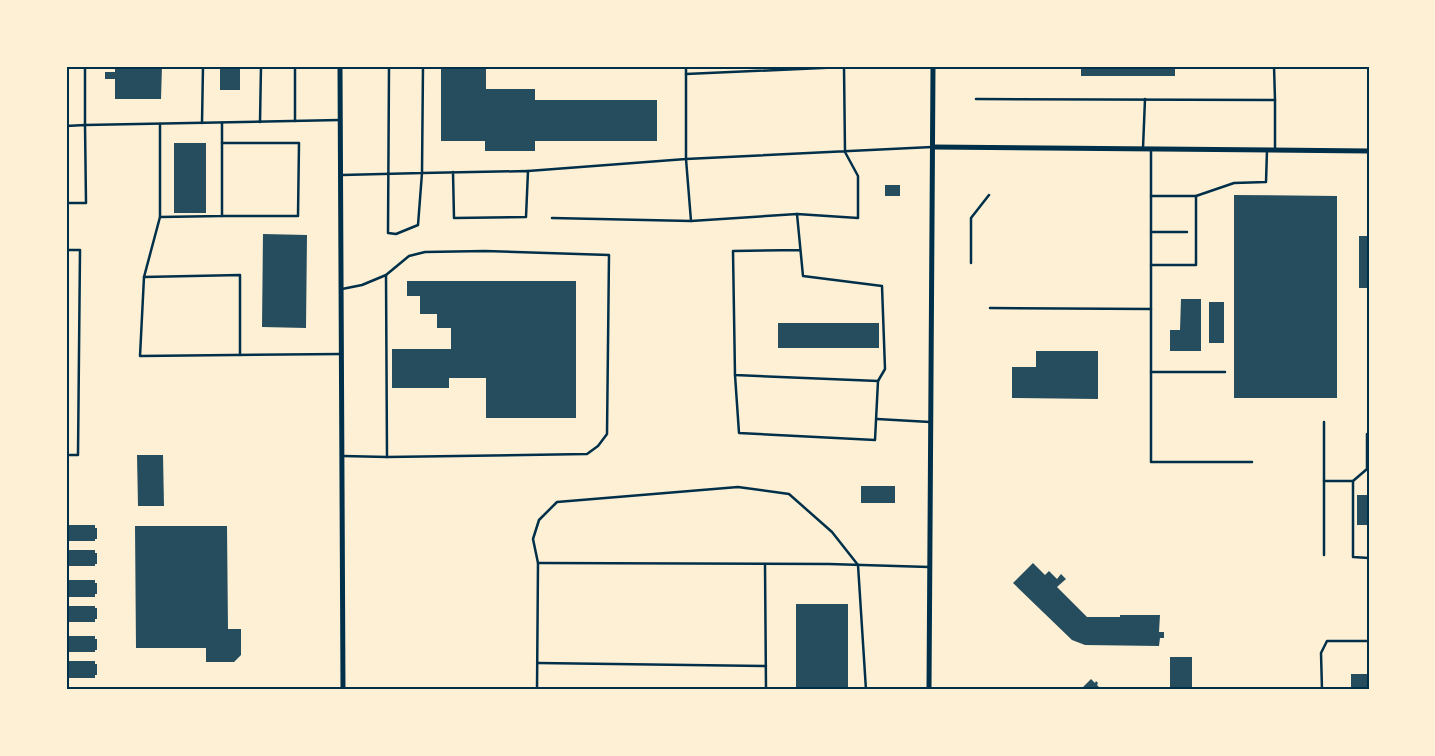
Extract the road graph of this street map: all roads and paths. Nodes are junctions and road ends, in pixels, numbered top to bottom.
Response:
1 (85, 66) edge
2 (203, 66) edge
3 (261, 66) edge
4 (295, 66) edge
5 (340, 66) edge
6 (389, 66) edge
7 (422, 66) edge
8 (686, 66) edge
9 (933, 66) edge
10 (1274, 66) edge
11 (686, 74) junction
12 (976, 99) dead end
13 (1145, 100) junction
14 (1275, 100) junction
15 (340, 120) junction
16 (295, 121) junction
17 (260, 122) junction
18 (202, 123) junction
19 (222, 123) junction
20 (160, 124) junction
21 (85, 125) junction
22 (66, 126) edge
23 (222, 143) junction
24 (934, 147) junction
25 (1143, 148) junction
26 (1151, 149) junction
27 (1267, 150) junction
28 (1275, 150) junction
29 (845, 152) junction
30 (1369, 152) edge
31 (686, 160) junction
32 (528, 171) junction
33 (422, 172) junction
34 (453, 172) junction
35 (388, 174) junction
36 (340, 175) junction
37 (988, 195) dead end
38 (1151, 196) junction
39 (1196, 196) junction
40 (66, 204) edge
41 (797, 214) junction
42 (222, 216) junction
43 (160, 217) junction
44 (552, 218) dead end
45 (691, 220) junction
46 (1151, 232) junction
47 (1187, 232) dead end
48 (66, 250) edge
49 (800, 250) junction
50 (971, 263) dead end
51 (1151, 265) junction
52 (386, 275) junction
53 (144, 277) junction
54 (341, 289) junction
55 (990, 308) dead end
56 (1151, 309) junction
57 (341, 354) junction
58 (240, 355) junction
59 (1151, 372) junction
60 (1225, 372) dead end
61 (735, 375) junction
62 (878, 381) junction
63 (876, 419) junction
64 (930, 422) junction
65 (1324, 422) dead end
66 (1369, 434) edge
67 (66, 455) edge
68 (342, 456) junction
69 (387, 457) junction
70 (1252, 462) dead end
71 (1324, 481) junction
72 (1353, 482) junction
73 (1324, 555) dead end
74 (1369, 558) edge
75 (538, 563) junction
76 (766, 564) junction
77 (858, 565) junction
78 (929, 567) junction
79 (1369, 641) edge
80 (537, 663) junction
81 (766, 666) junction
82 (343, 690) edge
83 (537, 690) edge
84 (766, 690) edge
85 (866, 690) edge
86 (929, 690) edge
87 (1322, 690) edge

1 - 21 lane
2 - 18 lane
3 - 17 lane
4 - 16 lane
5 - 15 street
6 - 35 lane
7 - 33 lane
8 - 11 lane
9 - 24 street
10 - 14 lane
11 - 29 lane
11 - 31 lane
12 - 13 lane
13 - 14 lane
13 - 25 lane
14 - 28 lane
15 - 16 lane
15 - 36 street
16 - 17 lane
17 - 19 lane
18 - 19 lane
18 - 20 lane
19 - 23 lane
20 - 21 lane
20 - 43 lane
21 - 22 lane
21 - 40 lane
23 - 42 lane
23 - 42 lane
24 - 25 street
24 - 29 lane
24 - 64 street
25 - 26 street
26 - 27 street
26 - 38 lane
27 - 28 street
27 - 39 lane
28 - 30 street
29 - 31 lane
29 - 41 lane
31 - 32 lane
31 - 45 lane
32 - 34 lane
32 - 34 lane
33 - 34 lane
33 - 35 lane
33 - 35 lane
35 - 36 lane
36 - 54 street
37 - 50 lane
38 - 39 lane
38 - 46 lane
39 - 51 lane
41 - 45 lane
41 - 49 lane
42 - 43 lane
43 - 53 lane
44 - 45 lane
46 - 47 lane
46 - 51 lane
48 - 67 lane
49 - 61 lane
49 - 62 lane
51 - 56 lane
52 - 54 lane
52 - 69 lane
52 - 69 lane
53 - 58 lane
53 - 58 lane
54 - 57 street
55 - 56 lane
56 - 59 lane
57 - 58 lane
57 - 68 street
59 - 60 lane
59 - 70 lane
61 - 62 lane
61 - 63 lane
62 - 63 lane
63 - 64 lane
64 - 78 street
65 - 71 lane
66 - 72 lane
68 - 69 lane
68 - 82 street
71 - 72 lane
71 - 73 lane
72 - 74 lane
75 - 76 lane
75 - 77 lane
75 - 80 lane
76 - 77 lane
76 - 81 lane
77 - 78 lane
77 - 85 lane
78 - 86 street
79 - 87 lane
80 - 81 lane
80 - 83 lane
81 - 84 lane

